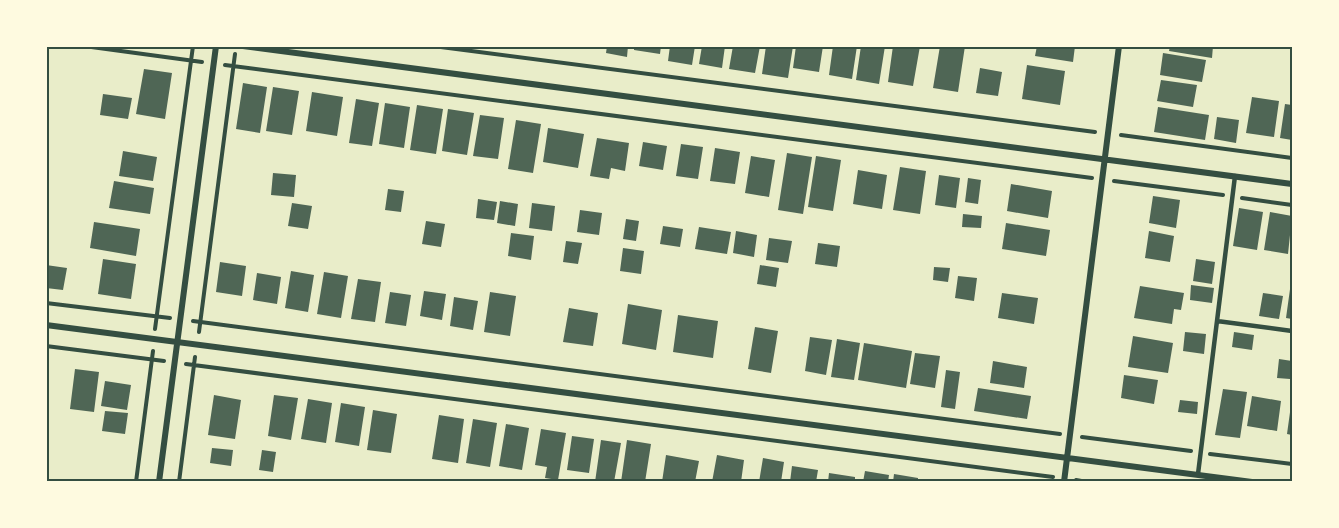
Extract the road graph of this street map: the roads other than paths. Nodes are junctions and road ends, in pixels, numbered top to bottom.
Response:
1 (216, 46) edge
2 (243, 46) edge
3 (1119, 46) edge
4 (1105, 159) junction
5 (1235, 176) junction
6 (1293, 184) edge
7 (1217, 321) junction
8 (46, 325) edge
9 (1293, 331) edge
10 (177, 342) junction
11 (1067, 458) junction
12 (1198, 474) junction
13 (1064, 480) edge
14 (159, 482) edge
15 (1252, 482) edge

1 - 10 street
2 - 4 street
3 - 4 street
4 - 5 street
4 - 11 street
5 - 6 street
5 - 7 lane
7 - 9 lane
7 - 12 lane
8 - 10 street
10 - 11 street
10 - 14 street
11 - 12 street
11 - 13 street
12 - 15 street

